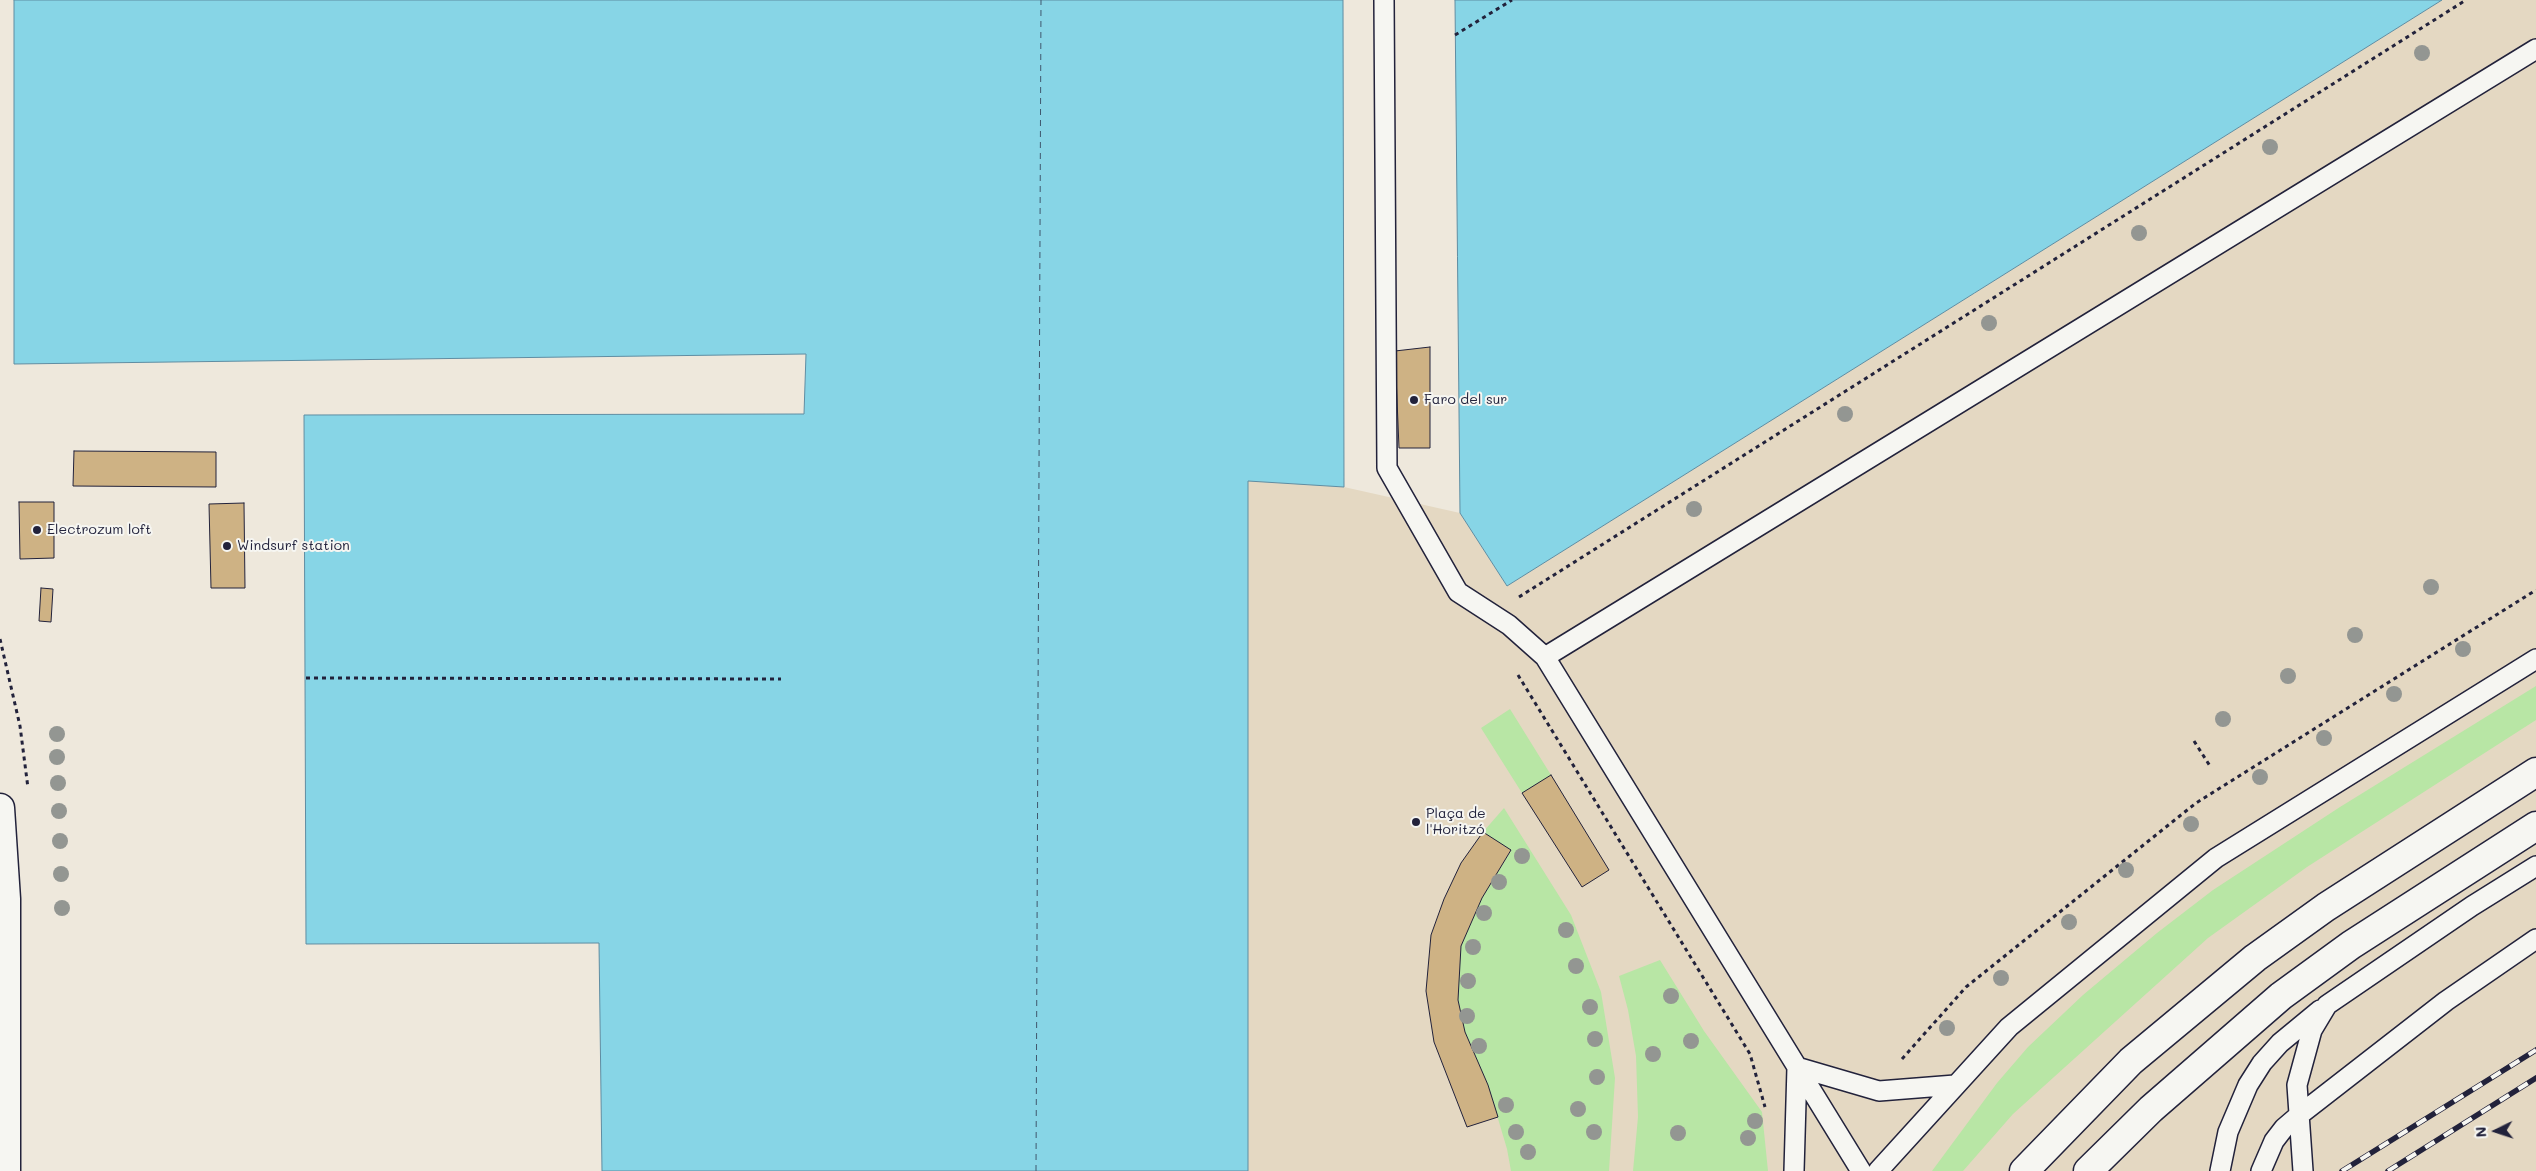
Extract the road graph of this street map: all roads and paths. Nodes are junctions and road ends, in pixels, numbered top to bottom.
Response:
1 (1384, 0) edge
2 (1512, 0) edge
3 (2466, 0) edge
4 (1456, 35) dead end
5 (2536, 49) edge
6 (2536, 590) edge
7 (1520, 594) dead end
8 (1545, 657) junction
9 (2536, 660) edge
10 (1517, 673) dead end
11 (306, 678) dead end
12 (781, 679) dead end
13 (2194, 741) dead end
14 (2210, 766) dead end
15 (2536, 772) edge
16 (0, 808) edge
17 (2536, 826) edge
18 (2536, 866) edge
19 (2536, 939) edge
20 (2327, 1005) junction
21 (3, 1051) edge
22 (1797, 1067) junction
23 (1955, 1085) junction
24 (1879, 1091) junction
25 (1767, 1116) dead end
26 (2298, 1116) junction
27 (6, 1171) edge
28 (1794, 1171) edge
29 (1861, 1171) edge
30 (1878, 1171) edge
31 (2024, 1171) edge
32 (2088, 1171) edge
33 (2220, 1171) edge
34 (2261, 1171) edge
35 (2303, 1171) edge

1 - 8 lane
2 - 4 path
3 - 7 path
5 - 8 lane
6 - 24 path
8 - 22 lane
9 - 23 lane
10 - 25 path
11 - 12 path
13 - 14 path
15 - 31 street
16 - 21 street
17 - 32 street
18 - 20 lane
19 - 26 lane
20 - 26 lane
20 - 33 lane
21 - 27 street
22 - 24 lane
22 - 28 lane
22 - 29 lane
23 - 24 lane
23 - 30 lane
26 - 34 lane
26 - 35 lane

